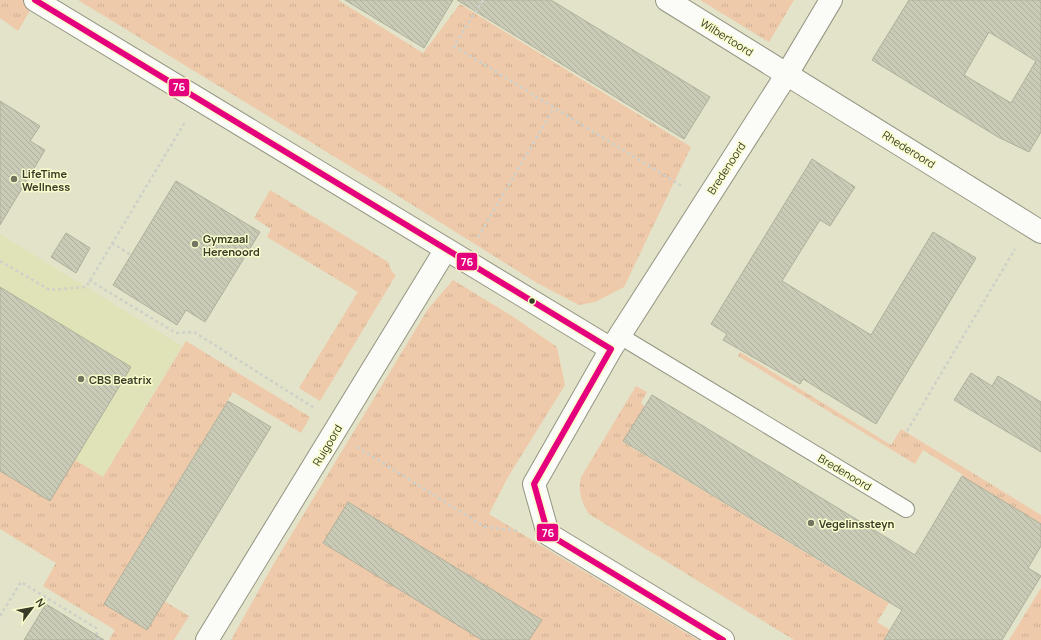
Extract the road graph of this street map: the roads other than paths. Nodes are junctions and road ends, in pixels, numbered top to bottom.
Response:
1 (35, 0) edge
2 (667, 0) edge
3 (831, 0) edge
4 (787, 74) junction
5 (1036, 228) edge
6 (455, 255) junction
7 (615, 342) junction
8 (906, 509) dead end
9 (207, 640) edge
10 (723, 640) edge

1 - 6 street
2 - 4 street, Wilbertoord
3 - 4 street, Bredenoord
4 - 5 street, Rhederoord
4 - 7 street, Bredenoord
6 - 7 street
6 - 9 street, Ruigoord
7 - 8 lane, Bredenoord
7 - 10 street

